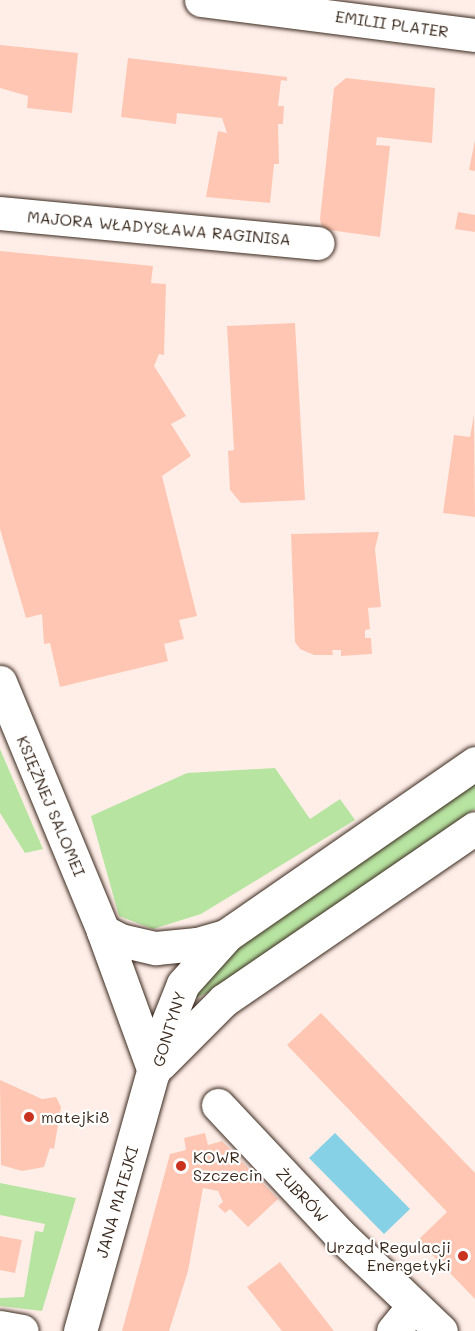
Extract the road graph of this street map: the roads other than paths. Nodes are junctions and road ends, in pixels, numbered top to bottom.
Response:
1 (201, 0) edge
2 (475, 35) edge
3 (0, 213) edge
4 (318, 243) dead end
5 (0, 682) edge
6 (475, 763) edge
7 (475, 828) edge
8 (103, 931) junction
9 (227, 935) junction
10 (155, 1073) junction
11 (218, 1105) dead end
12 (414, 1305) junction
13 (0, 1327) edge
14 (22, 1331) edge
15 (80, 1331) edge
16 (393, 1331) edge
17 (441, 1331) edge

1 - 2 street, EMILII PLATER
3 - 4 street, MAJORA WŁADYSŁAWA RAGINISA
5 - 8 street, KSIĘŻNEJ SALOMEI
6 - 9 street, GONTYNY
7 - 10 street, GONTYNY
8 - 9 street
8 - 10 street, KSIĘŻNEJ SALOMEI
9 - 10 street, GONTYNY
10 - 15 street, JANA MATEJKI
11 - 12 street, ŻUBRÓW
12 - 16 street
12 - 17 street, ŻUBRÓW
13 - 14 street

